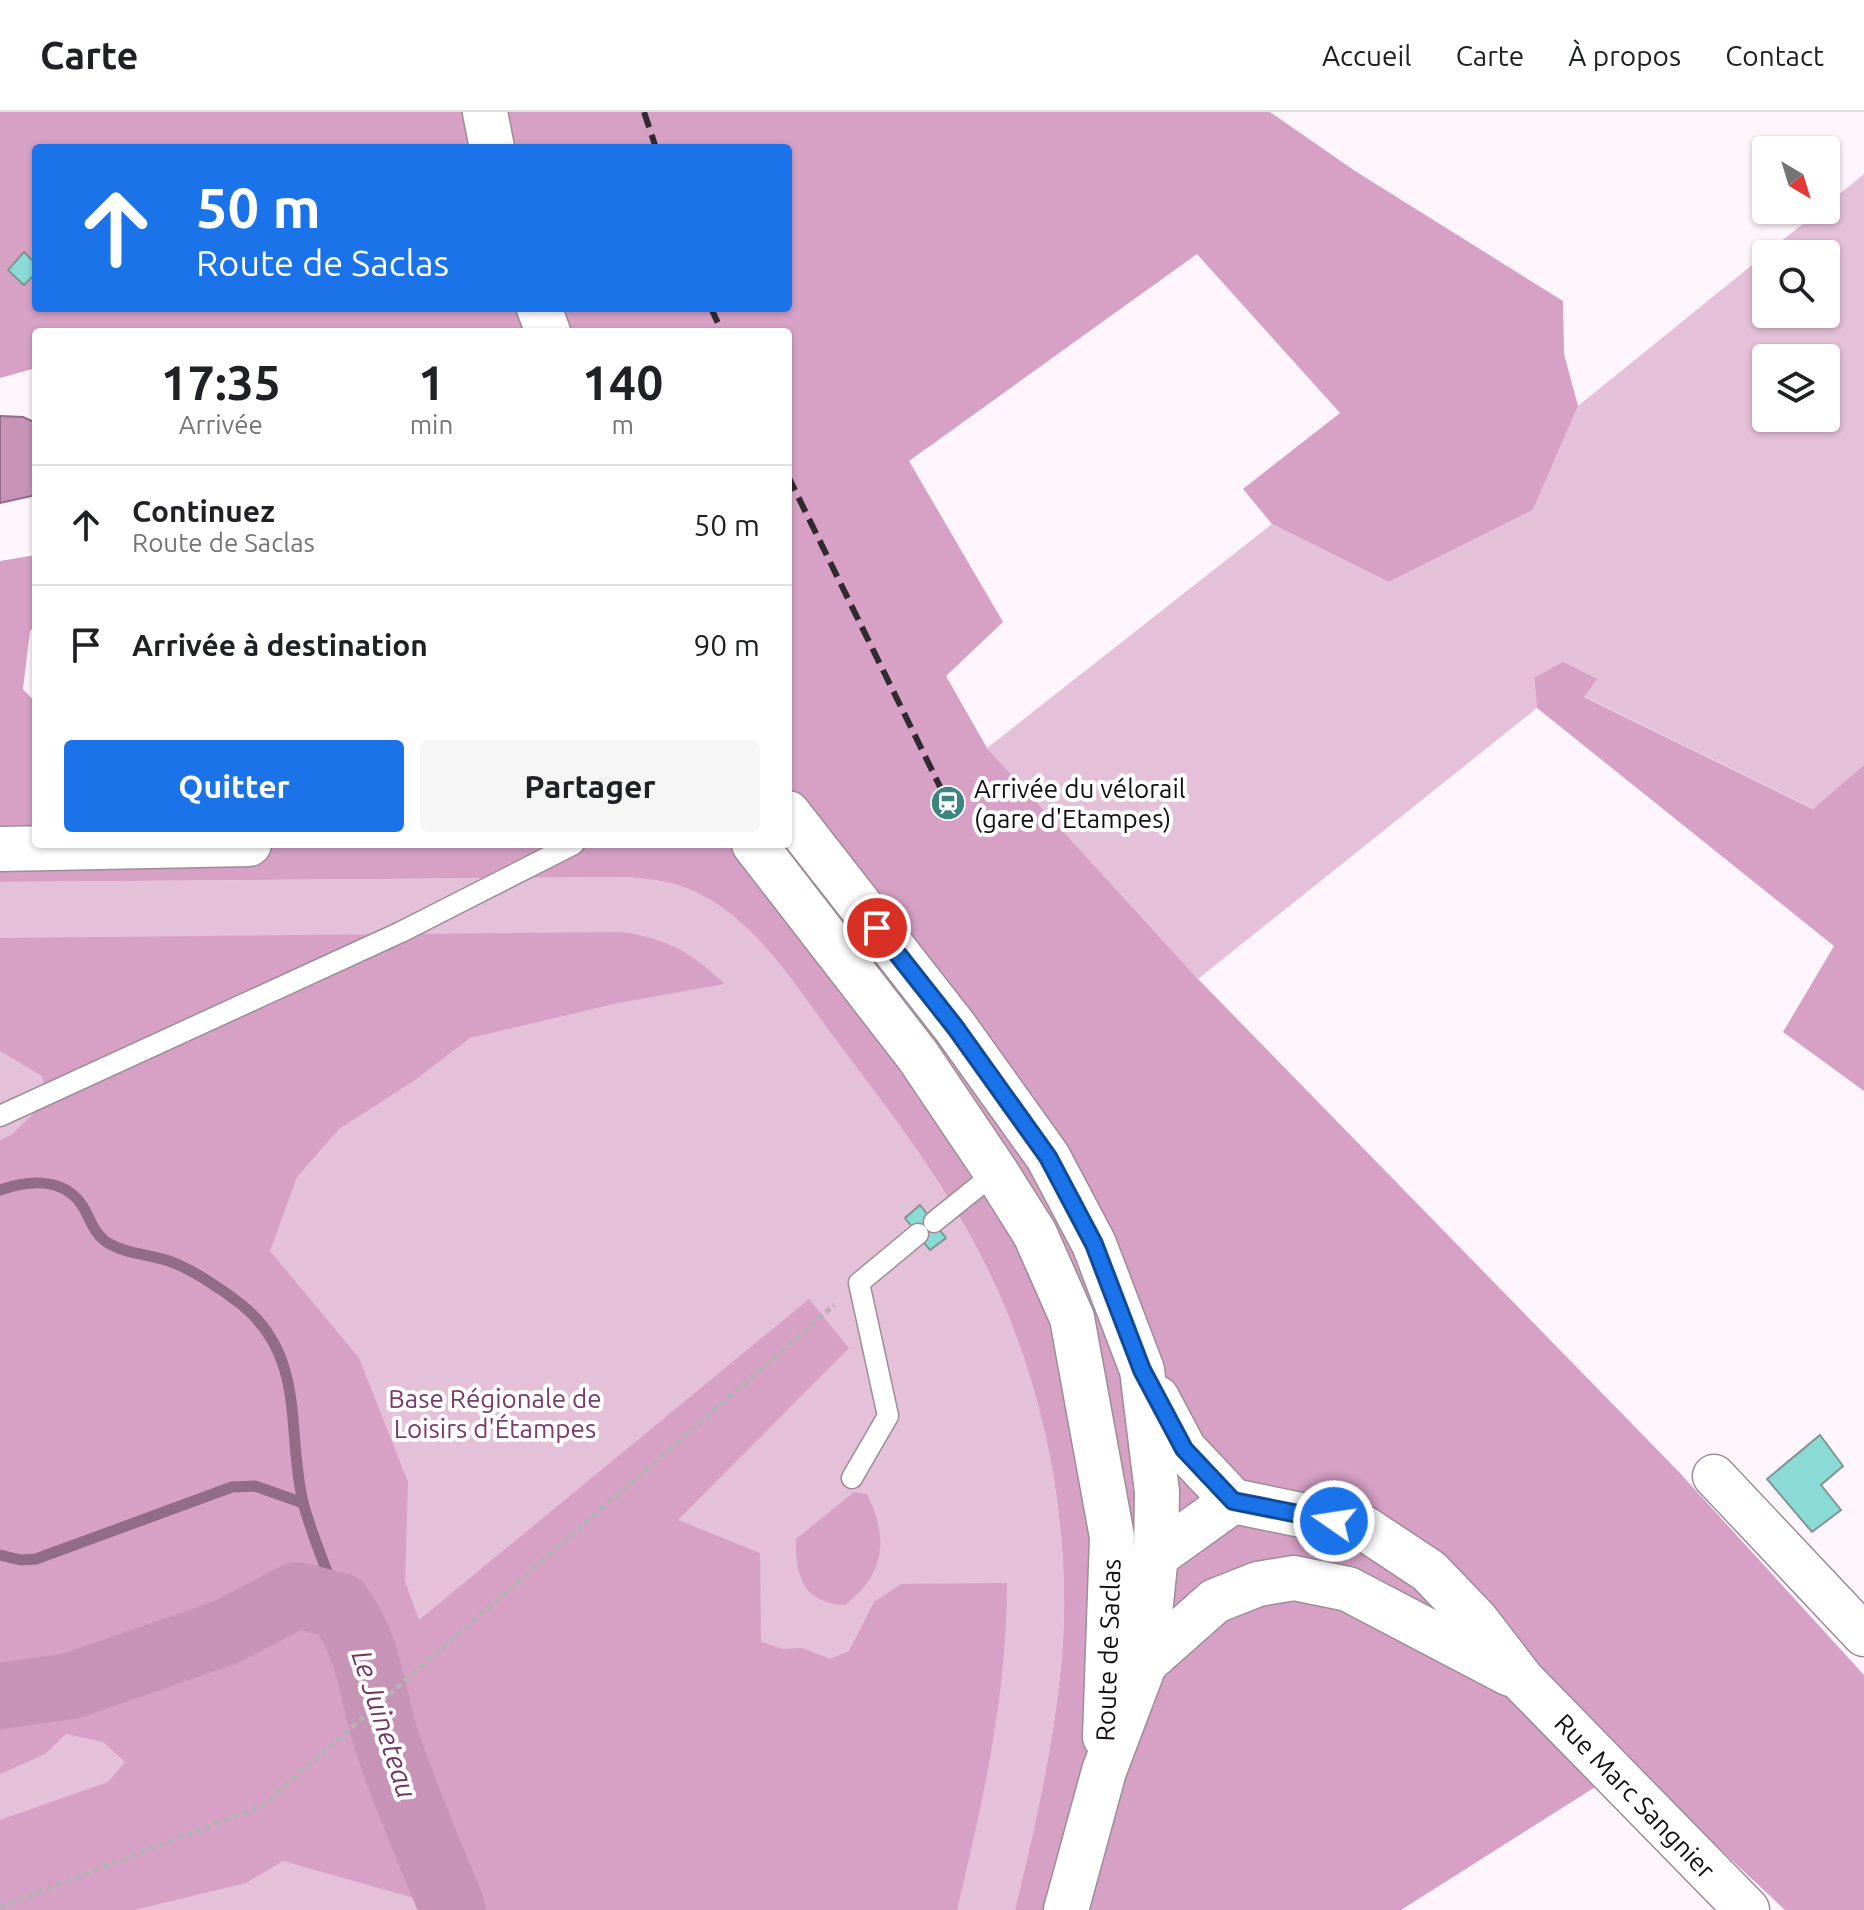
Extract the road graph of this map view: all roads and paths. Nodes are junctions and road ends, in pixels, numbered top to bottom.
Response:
1 (485, 112) edge
2 (491, 144) edge
3 (792, 825) edge
4 (50, 848) edge
5 (566, 848) edge
6 (757, 848) edge
7 (0, 849) edge
8 (0, 1116) edge
9 (996, 1172) junction
10 (859, 1283) junction
11 (1072, 1318) junction
12 (1142, 1370) junction
13 (1714, 1476) dead end
14 (852, 1478) dead end
15 (1233, 1501) junction
16 (1156, 1554) junction
17 (1109, 1594) junction
18 (1215, 1601) junction
19 (1864, 1635) edge
20 (1145, 1663) junction
21 (1523, 1681) junction
22 (1104, 1771) junction
23 (0, 1907) edge
24 (1066, 1910) edge
25 (1747, 1910) edge

1 - 2 main road
3 - 12 main road, Route de Saclas
4 - 7 main road
5 - 8 lane
6 - 9 main road, Route de Saclas
9 - 10 lane
9 - 11 main road, Route de Saclas
10 - 14 lane
10 - 23 path
11 - 16 main road
11 - 17 main road, Route de Saclas
12 - 15 main road
12 - 16 main road, Route de Saclas
13 - 19 street
15 - 16 main road
15 - 21 main road, Rue Marc Sangnier
16 - 17 main road
16 - 18 main road
16 - 20 main road, Route de Saclas
17 - 22 main road, Route de Saclas
18 - 20 main road, Rue Marc Sangnier
18 - 21 main road, Rue Marc Sangnier
20 - 22 main road, Route de Saclas
21 - 25 main road, Rue Marc Sangnier
22 - 24 main road

